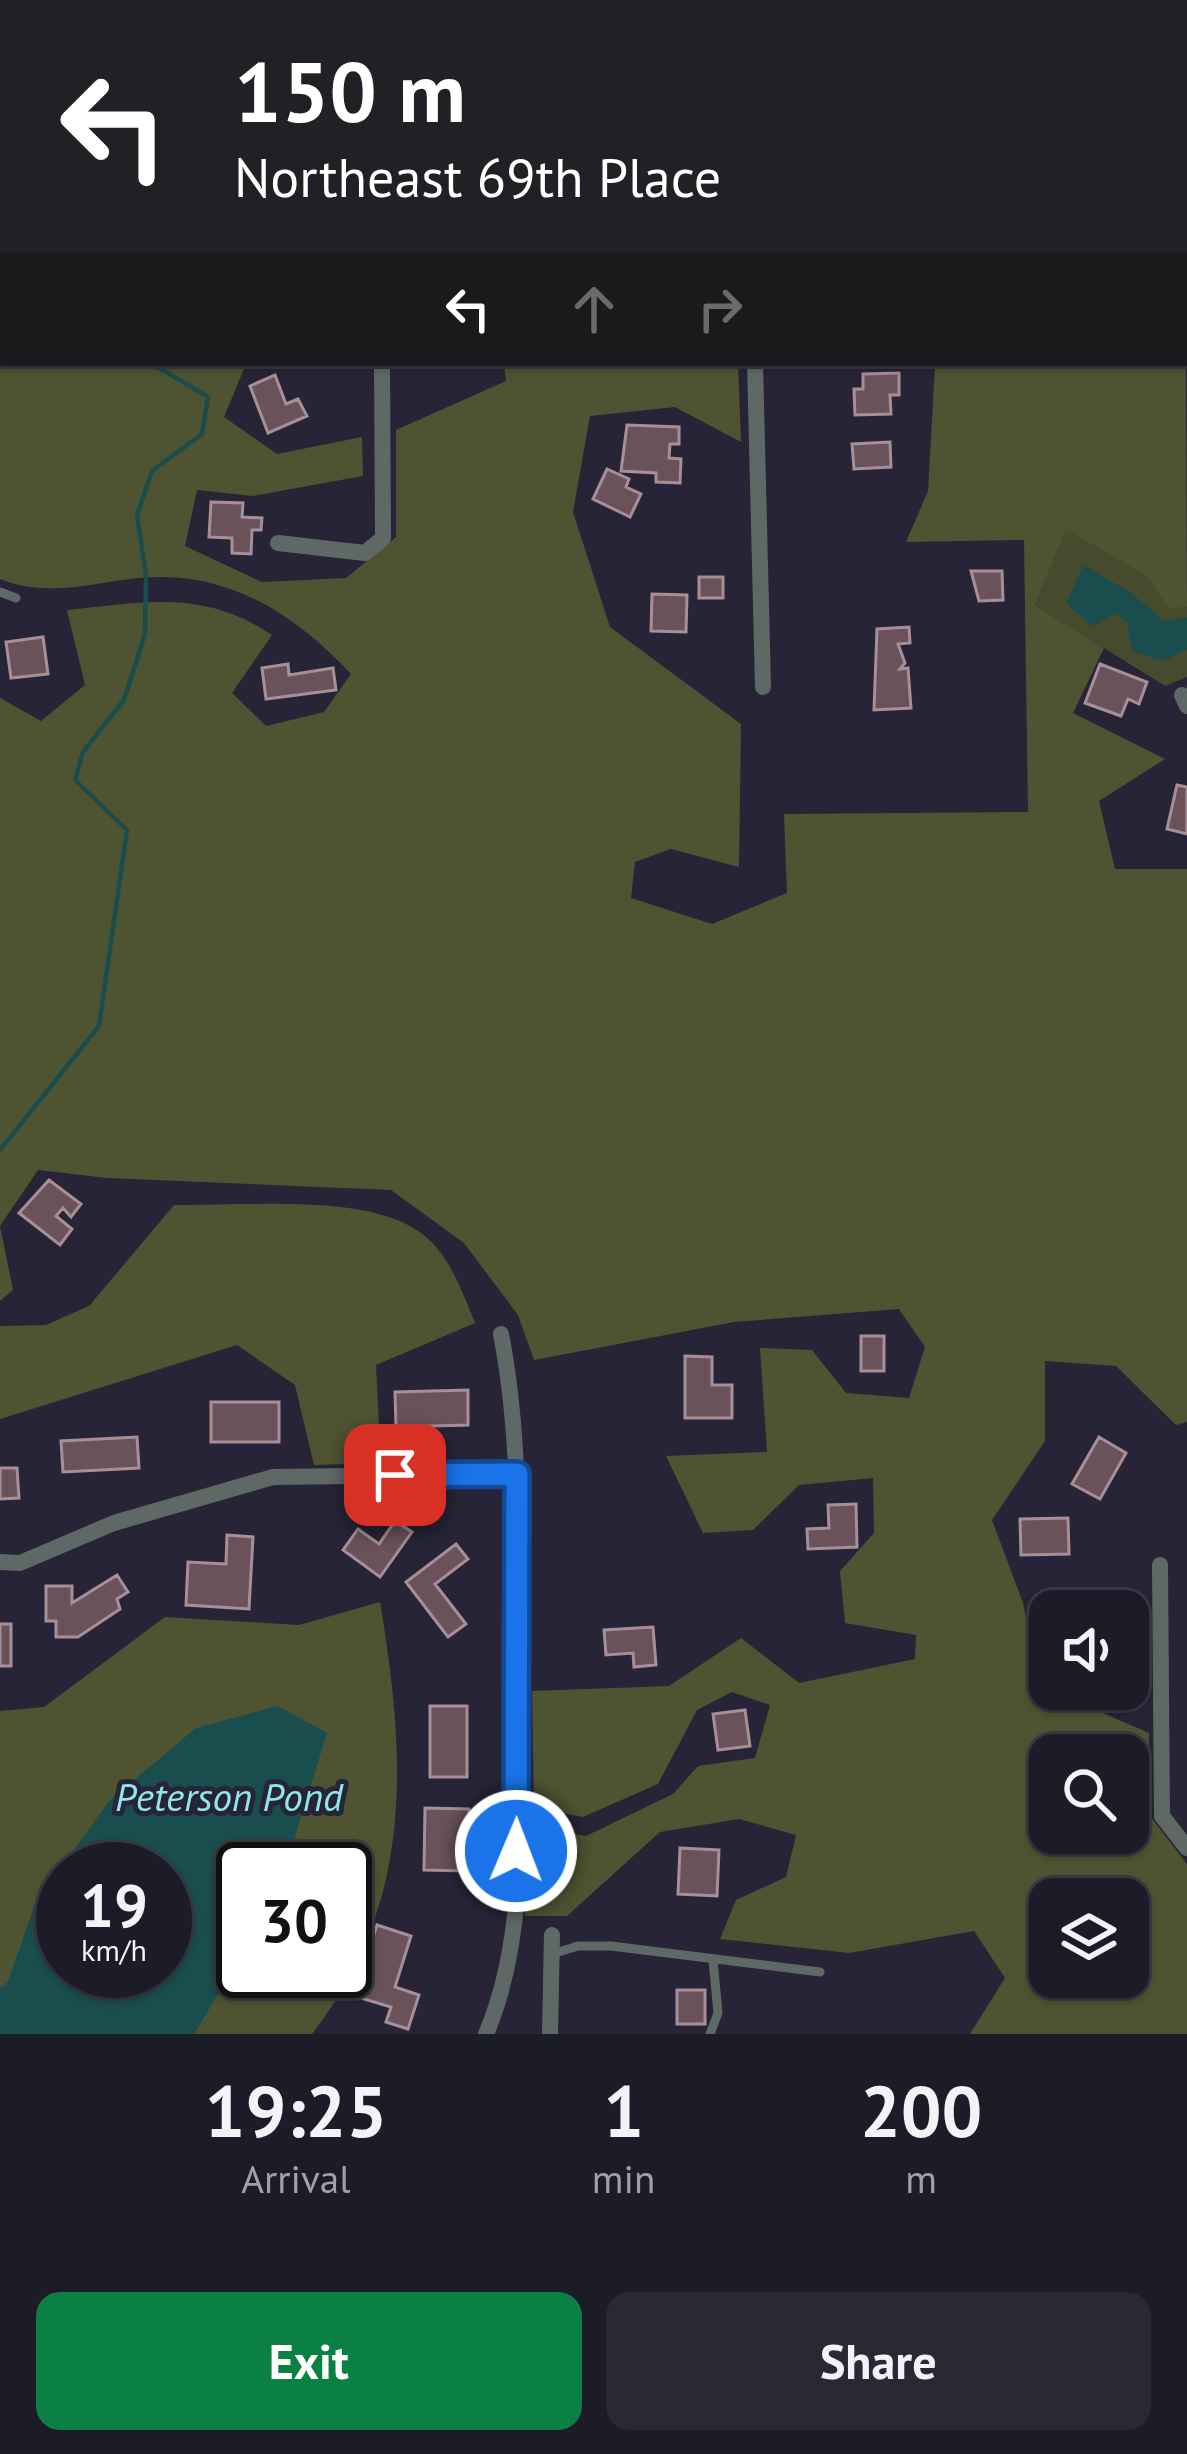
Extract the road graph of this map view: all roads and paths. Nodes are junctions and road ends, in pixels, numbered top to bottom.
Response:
1 (382, 366) edge
2 (755, 366) edge
3 (278, 543) dead end
4 (0, 592) edge
5 (16, 598) dead end
6 (763, 687) dead end
7 (501, 1334) dead end
8 (517, 1474) junction
9 (0, 1562) edge
10 (1160, 1565) dead end
11 (1187, 1848) edge
12 (552, 1935) dead end
13 (552, 1954) junction
14 (713, 1960) junction
15 (820, 1972) dead end
16 (486, 2034) edge
17 (550, 2034) edge
18 (710, 2034) edge

1 - 3 street
2 - 6 street
4 - 5 lane
7 - 8 street
8 - 9 street
8 - 16 street
10 - 11 street
12 - 13 street
13 - 14 lane
13 - 17 street
14 - 15 lane
14 - 18 lane

